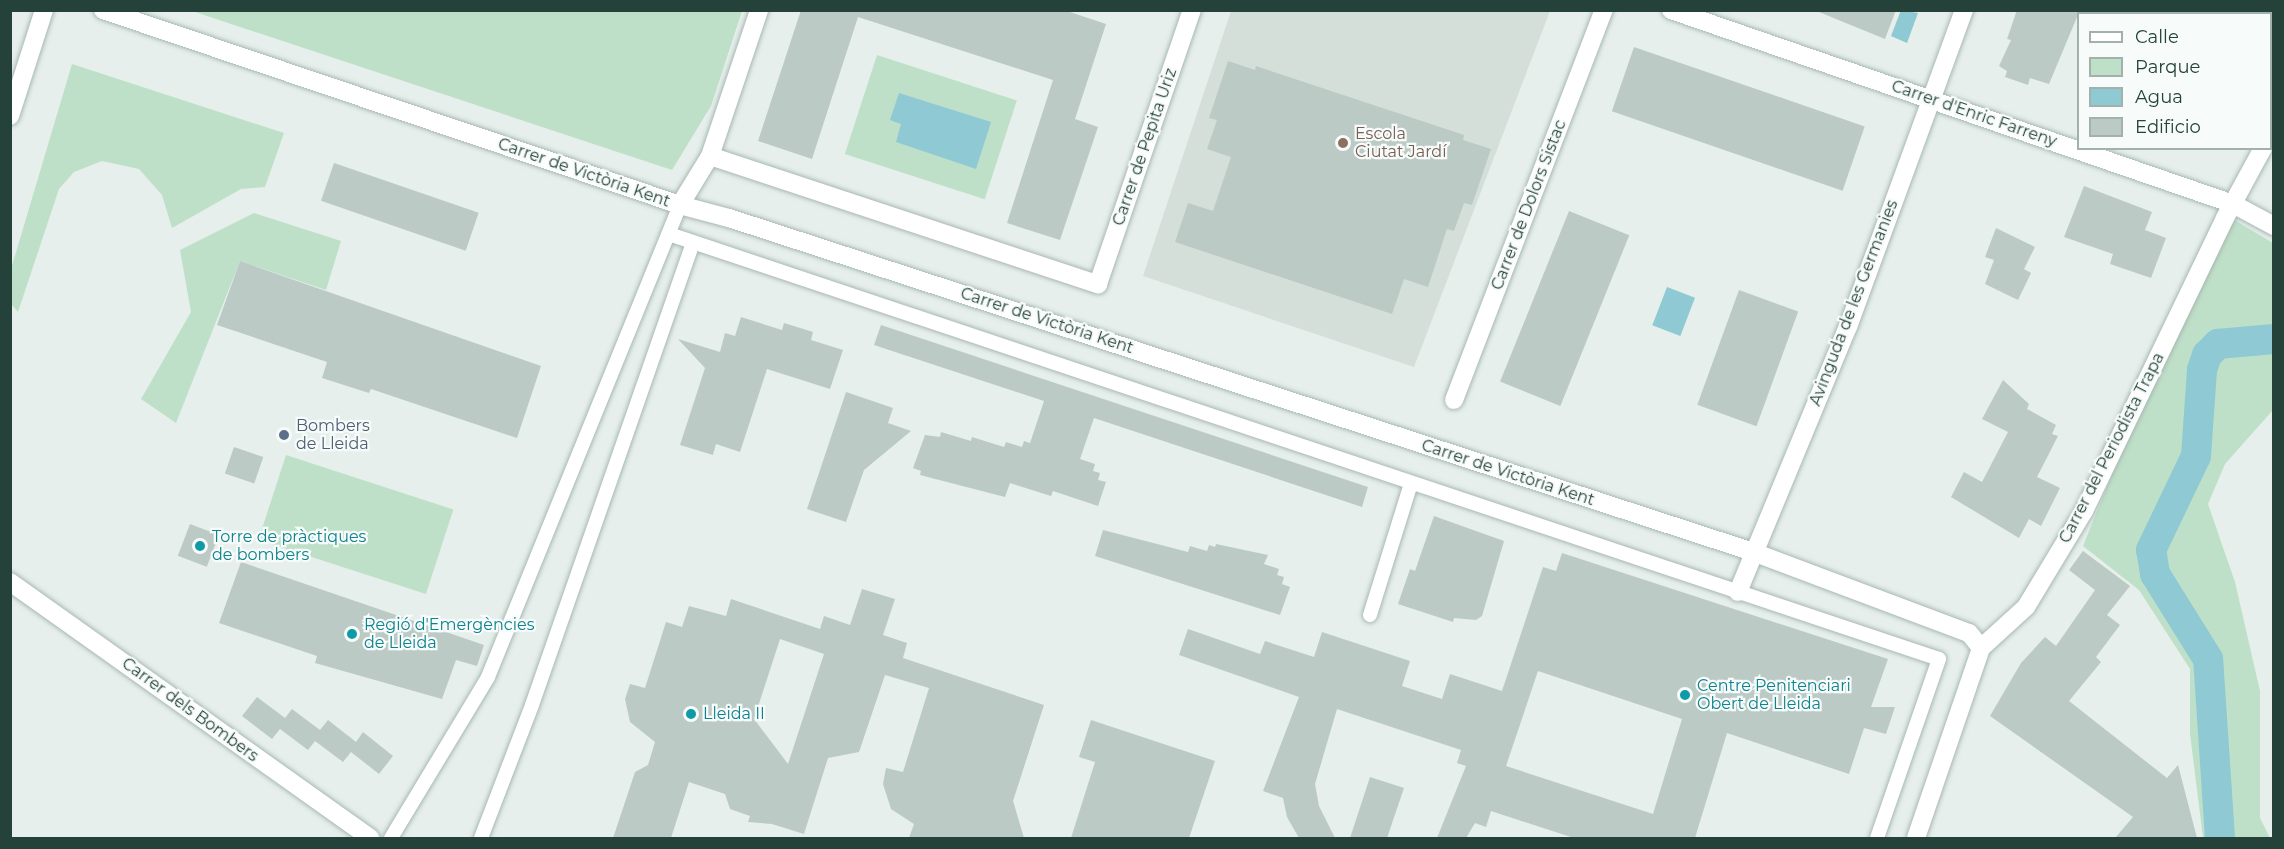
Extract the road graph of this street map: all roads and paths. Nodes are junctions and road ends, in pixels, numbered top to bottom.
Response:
1 (44, 10) edge
2 (103, 10) edge
3 (759, 10) edge
4 (1192, 10) edge
5 (1604, 10) edge
6 (1671, 10) edge
7 (1964, 10) edge
8 (1930, 99) junction
9 (10, 116) edge
10 (2077, 150) edge
11 (2077, 150) edge
12 (2262, 150) edge
13 (710, 156) junction
14 (2233, 204) junction
15 (680, 205) junction
16 (2274, 226) edge
17 (669, 234) junction
18 (693, 242) junction
19 (1454, 400) dead end
20 (1411, 483) junction
21 (1753, 552) junction
22 (10, 582) edge
23 (1738, 592) junction
24 (1370, 615) dead end
25 (1981, 648) junction
26 (370, 838) edge
27 (391, 838) edge
28 (481, 838) edge
29 (1877, 838) edge
30 (1916, 838) edge

1 - 9 street
2 - 15 street, Carrer de Victòria Kent
3 - 13 street
4 - 13 street, Carrer de Pepita Uriz
5 - 19 street, Carrer de Dolors Sistac
6 - 8 street, Carrer d'Enric Farreny
7 - 8 street, Avinguda de les Germanies
8 - 11 street, Carrer d'Enric Farreny
8 - 21 street, Avinguda de les Germanies
10 - 14 street, Carrer d'Enric Farreny
12 - 14 street, Carrer del Periodista Trapa
13 - 15 street
14 - 16 street, Carrer d'Enric Farreny
14 - 25 street, Carrer del Periodista Trapa
15 - 17 lane
15 - 21 street, Carrer de Victòria Kent
17 - 18 lane, Carrer de Victòria Kent
17 - 27 lane
18 - 20 lane, Carrer de Victòria Kent
18 - 28 lane
20 - 23 lane, Carrer de Victòria Kent
20 - 24 lane
21 - 23 street, Avinguda de les Germanies
21 - 25 street, Carrer de Victòria Kent
22 - 26 street, Carrer dels Bombers
23 - 29 lane, Carrer de Victòria Kent
25 - 30 street, Carrer del Periodista Trapa

